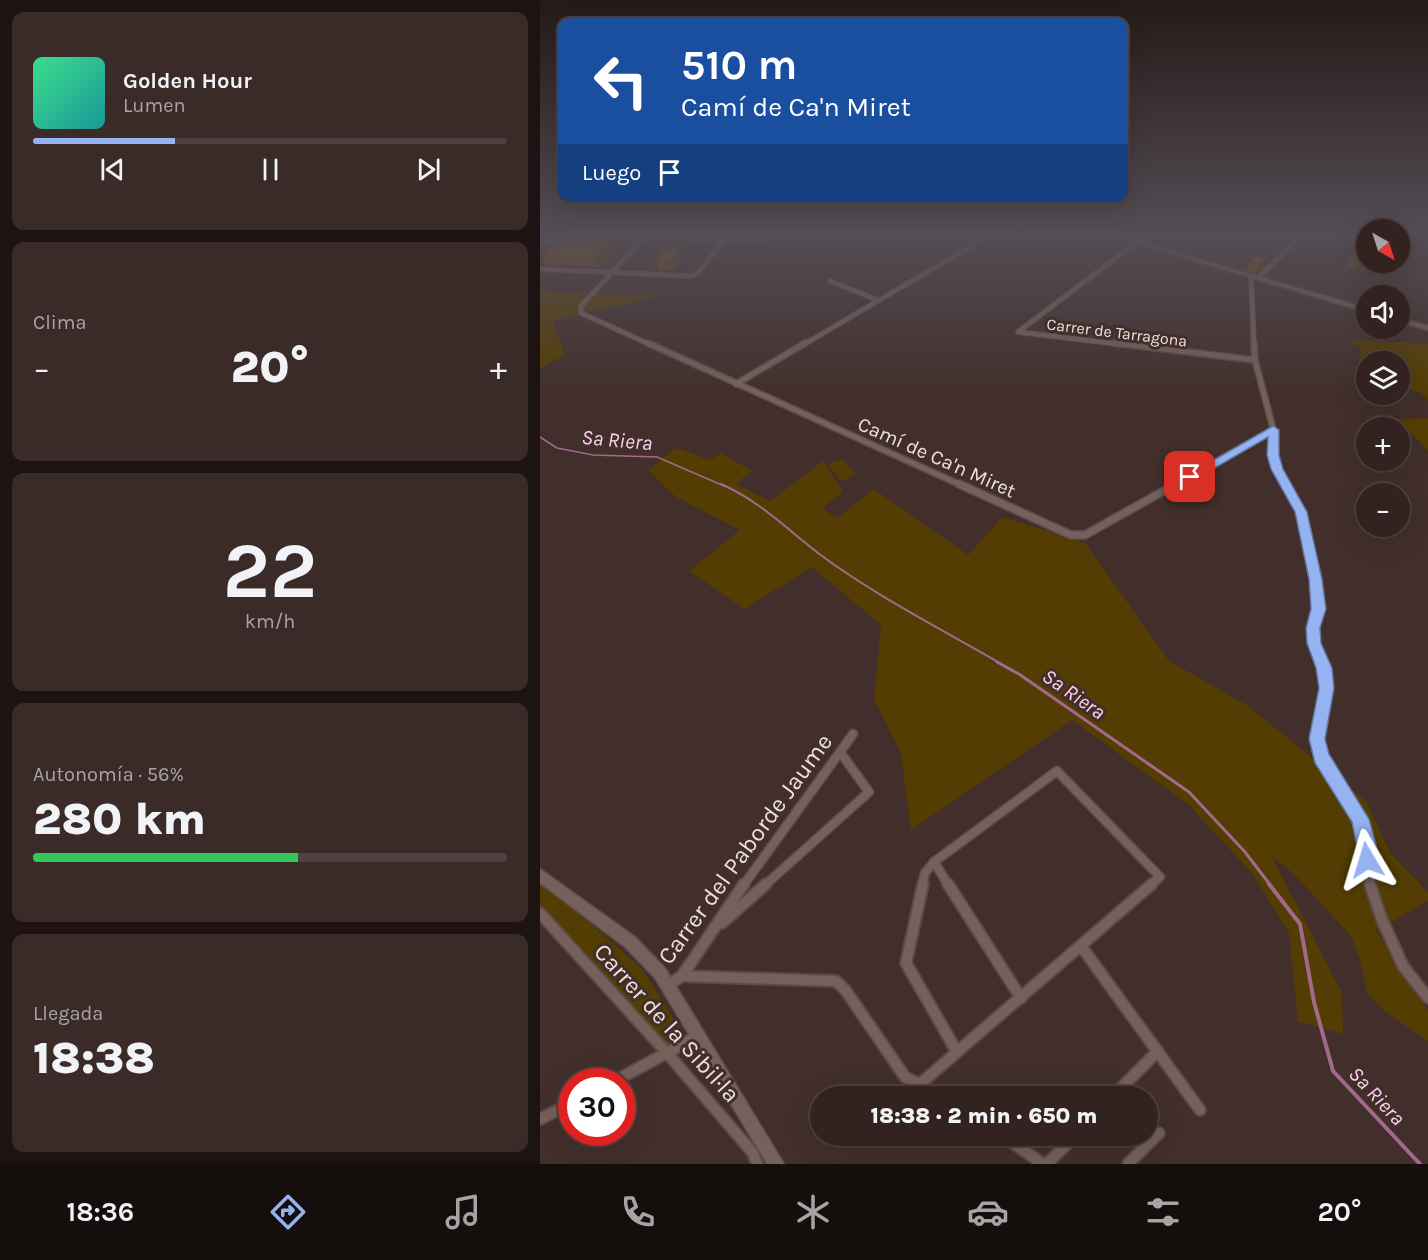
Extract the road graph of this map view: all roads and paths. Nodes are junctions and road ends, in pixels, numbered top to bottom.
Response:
1 (598, 286) edge
2 (845, 286) edge
3 (902, 286) edge
4 (1078, 286) edge
5 (1255, 286) edge
6 (1286, 286) edge
7 (878, 300) junction
8 (1356, 307) edge
9 (1410, 323) edge
10 (1428, 328) edge
11 (1255, 360) junction
12 (736, 384) junction
13 (1273, 430) junction
14 (853, 734) dead end
15 (840, 752) junction
16 (934, 862) junction
17 (540, 875) edge
18 (540, 913) edge
19 (713, 931) junction
20 (1081, 946) junction
21 (682, 976) junction
22 (667, 986) junction
23 (1021, 998) junction
24 (1428, 998) edge
25 (698, 1036) junction
26 (1158, 1051) junction
27 (668, 1053) junction
28 (957, 1053) junction
29 (636, 1070) edge
30 (919, 1085) joint
31 (1123, 1086) edge
32 (558, 1110) edge
33 (1200, 1110) dead end
34 (540, 1119) edge
35 (1159, 1132) dead end
36 (1018, 1146) edge
37 (1064, 1146) edge
38 (758, 1164) edge
39 (776, 1164) edge
40 (1045, 1164) edge
41 (1128, 1164) edge

1 - 12 street, Camí de Ca'n Miret
2 - 7 street
3 - 7 street
4 - 11 street, Carrer de Tarragona
5 - 11 street
6 - 8 street
7 - 12 street
9 - 10 street
11 - 13 street
12 - 13 street, Camí de Ca'n Miret
13 - 24 street
14 - 15 street, Carrer del Paborde Jaume
15 - 19 street, Carrer del Paborde Jaume
15 - 19 street
16 - 20 street
16 - 23 street
16 - 28 street
17 - 22 street
18 - 27 street, Carrer de la Sibil·la
19 - 21 street, Carrer del Paborde Jaume
20 - 23 street
20 - 26 street
21 - 22 street, Carrer del Paborde Jaume
21 - 30 street
22 - 25 street
23 - 28 street
25 - 27 street
25 - 39 street
26 - 31 street
26 - 33 street
27 - 29 street
27 - 38 street, Carrer de la Sibil·la
28 - 30 street
32 - 34 street
35 - 41 street
36 - 40 street
37 - 40 street

